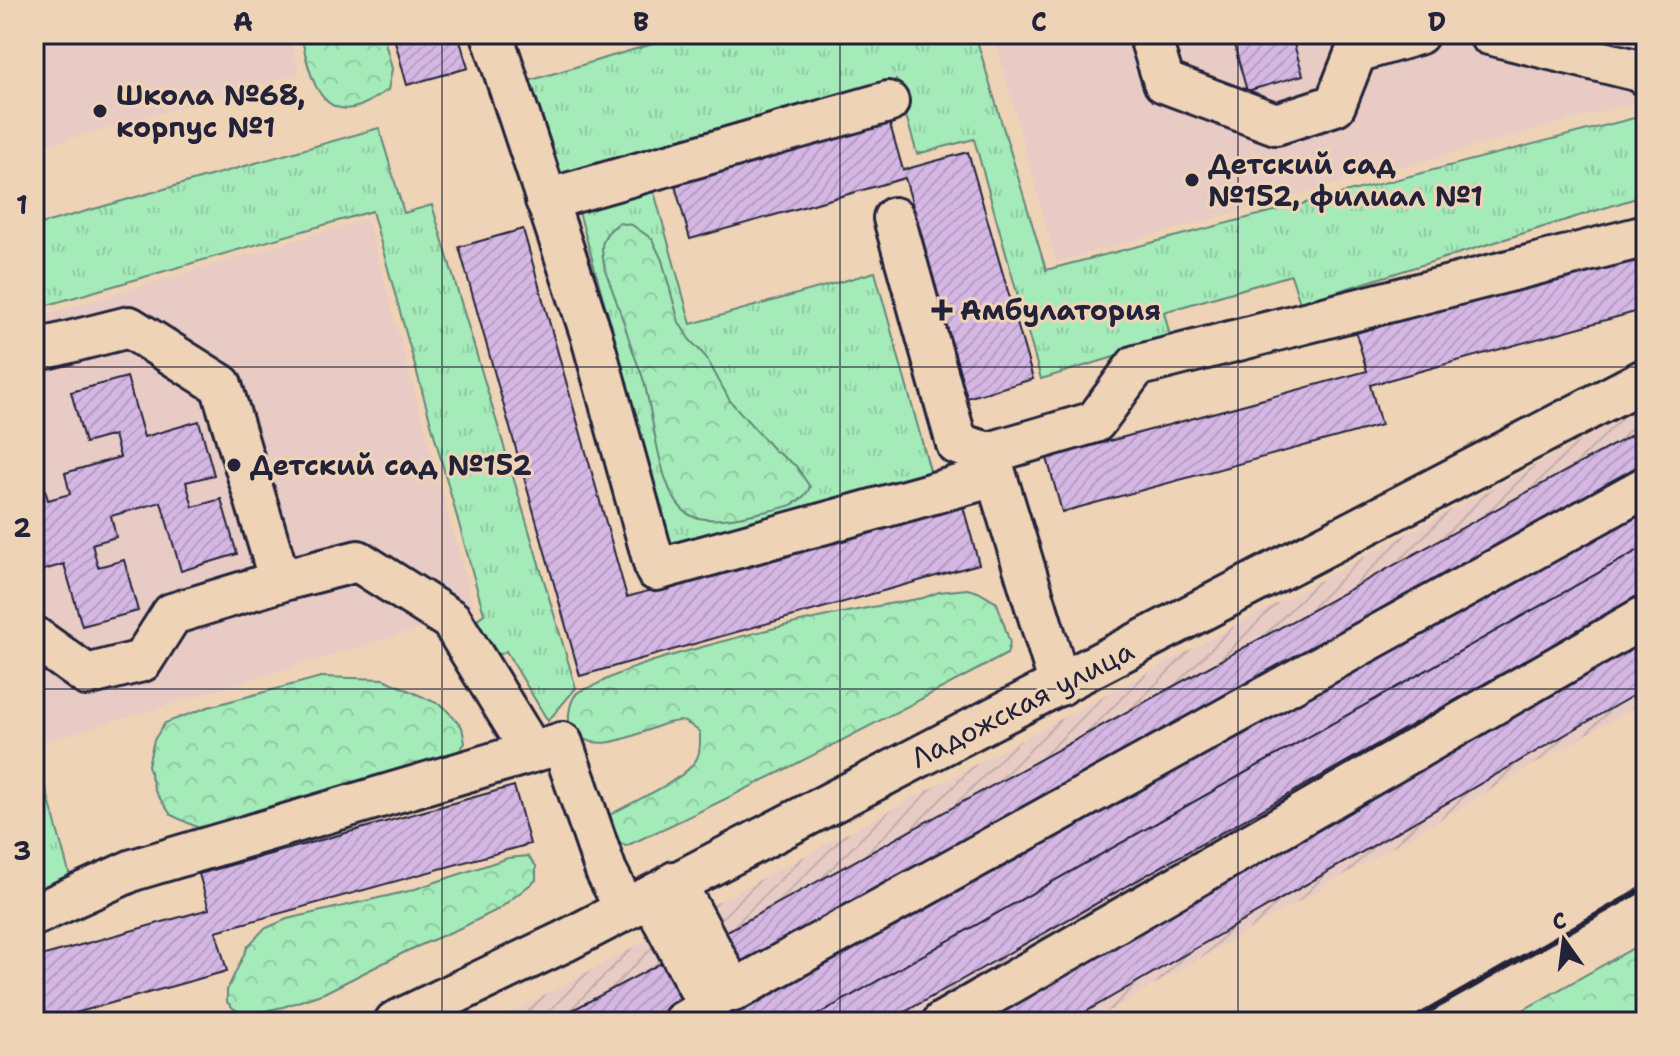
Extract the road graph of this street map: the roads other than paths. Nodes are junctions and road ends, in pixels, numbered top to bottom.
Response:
1 (492, 34) edge
2 (1149, 34) edge
3 (1418, 34) edge
4 (1489, 34) edge
5 (1646, 76) edge
6 (888, 102) dead end
7 (546, 200) junction
8 (894, 218) dead end
9 (1646, 236) edge
10 (34, 351) edge
11 (1646, 379) edge
12 (992, 464) junction
13 (1646, 487) edge
14 (280, 581) junction
15 (1646, 616) edge
16 (34, 637) edge
17 (1060, 685) junction
18 (532, 752) junction
19 (650, 895) junction
20 (34, 915) edge
21 (395, 1022) edge
22 (683, 1022) edge
23 (943, 1022) edge

1 - 7 street
2 - 3 street
4 - 5 street
6 - 7 street
7 - 12 street
8 - 12 street
9 - 12 street
10 - 14 street
11 - 17 street, Ладожская улица
12 - 17 street
13 - 19 street
14 - 16 street
14 - 18 street
15 - 23 street
17 - 19 street, Ладожская улица
18 - 19 street
18 - 20 street
19 - 21 street, Ладожская улица
19 - 22 street

